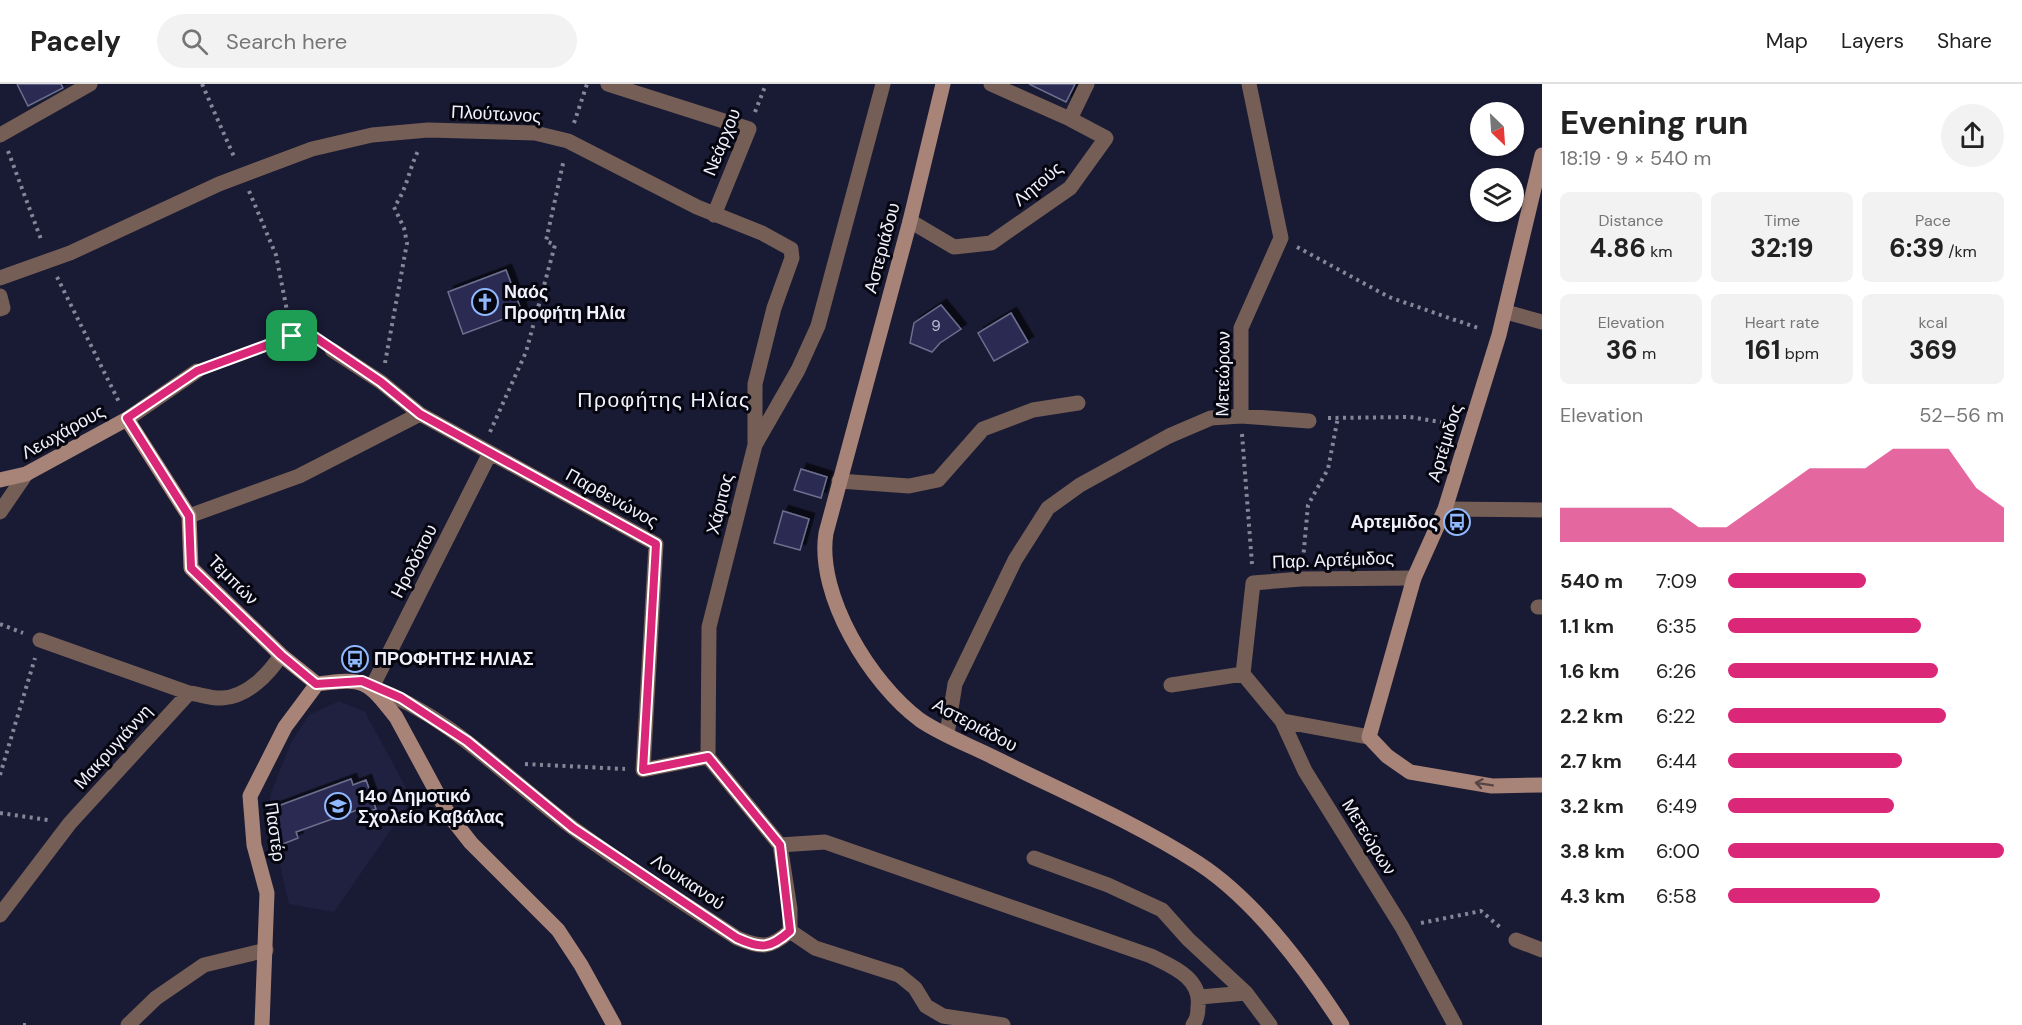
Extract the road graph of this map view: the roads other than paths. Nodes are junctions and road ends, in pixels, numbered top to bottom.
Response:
1 (90, 84) edge
2 (608, 84) edge
3 (884, 84) edge
4 (943, 84) edge
5 (991, 84) edge
6 (1087, 84) edge
7 (1249, 84) edge
8 (1070, 119) junction
9 (0, 135) edge
10 (1542, 155) edge
11 (714, 215) junction
12 (910, 221) junction
13 (0, 278) edge
14 (0, 296) edge
15 (0, 309) edge
16 (1506, 312) junction
17 (1542, 322) edge
18 (332, 350) road end
19 (197, 371) road end
20 (1078, 403) dead end
21 (420, 414) junction
22 (1240, 416) junction
23 (127, 418) junction
24 (1310, 421) road end
25 (755, 445) junction
26 (486, 451) junction
27 (26, 474) junction
28 (0, 480) edge
29 (839, 481) junction
30 (1445, 509) junction
31 (1542, 510) edge
32 (0, 512) edge
33 (189, 516) junction
34 (1414, 578) junction
35 (40, 640) road end
36 (281, 655) junction
37 (1243, 675) junction
38 (316, 684) junction
39 (1171, 685) dead end
40 (372, 687) junction
41 (189, 693) junction
42 (1282, 721) junction
43 (947, 734) junction
44 (1369, 737) junction
45 (708, 757) junction
46 (1542, 785) edge
47 (780, 845) junction
48 (1034, 858) dead end
49 (0, 915) edge
50 (790, 931) junction
51 (1516, 940) road end
52 (266, 950) junction
53 (1542, 950) edge
54 (1246, 993) junction
55 (1200, 997) junction
56 (128, 1025) edge
57 (262, 1025) edge
58 (614, 1025) edge
59 (1003, 1025) edge
60 (1193, 1025) edge
61 (1270, 1025) edge
62 (1342, 1025) edge
63 (1455, 1025) edge

1 - 9 street
2 - 11 street, Νεάρχου
3 - 25 street, Χάριτος
4 - 12 street, Αστεριάδου
5 - 8 street
6 - 8 street
7 - 22 street, Μετεώρων
8 - 12 street, Λητούς
10 - 16 street, Αρτέμιδος
11 - 13 street, Πλούτωνος
11 - 25 street, Πλούτωνος
12 - 29 street, Αστεριάδου
14 - 15 street
16 - 17 street
16 - 30 street, Αρτέμιδος
18 - 21 street, Παρθενώνος
19 - 23 street
20 - 29 street
21 - 26 street, Παρθενώνος
21 - 33 street
22 - 24 street
22 - 43 street
23 - 27 street, Λεωχάρους
23 - 33 street
25 - 45 street, Χάριτος
26 - 40 street, Ηροδότου
26 - 45 street, Παρθενώνος
27 - 28 street
27 - 32 street, Λεωχάρους
29 - 43 street, Αστεριάδου
30 - 31 street
30 - 34 street, Αρτέμιδος
33 - 36 street, Τεμπών
34 - 37 street, Παρ. Αρτέμιδος
34 - 44 street, Αρτέμιδος
35 - 41 street
36 - 38 street, Τεμπών
36 - 41 street
37 - 39 street
37 - 42 street, Μετεώρων
38 - 40 street
38 - 52 street, Παστέρ
40 - 50 street, Λουκιανού
40 - 58 street
41 - 49 street, Μακρυγιάννη
42 - 44 street
42 - 63 street, Μετεώρων
43 - 62 street, Αστεριάδου
46 -> 44 street
45 - 47 street
47 - 50 street
47 - 55 street
48 - 54 street
50 - 59 street
51 - 53 street
52 - 56 street
52 - 57 street, Παστέρ
54 - 55 street
54 - 61 street
55 - 60 street

